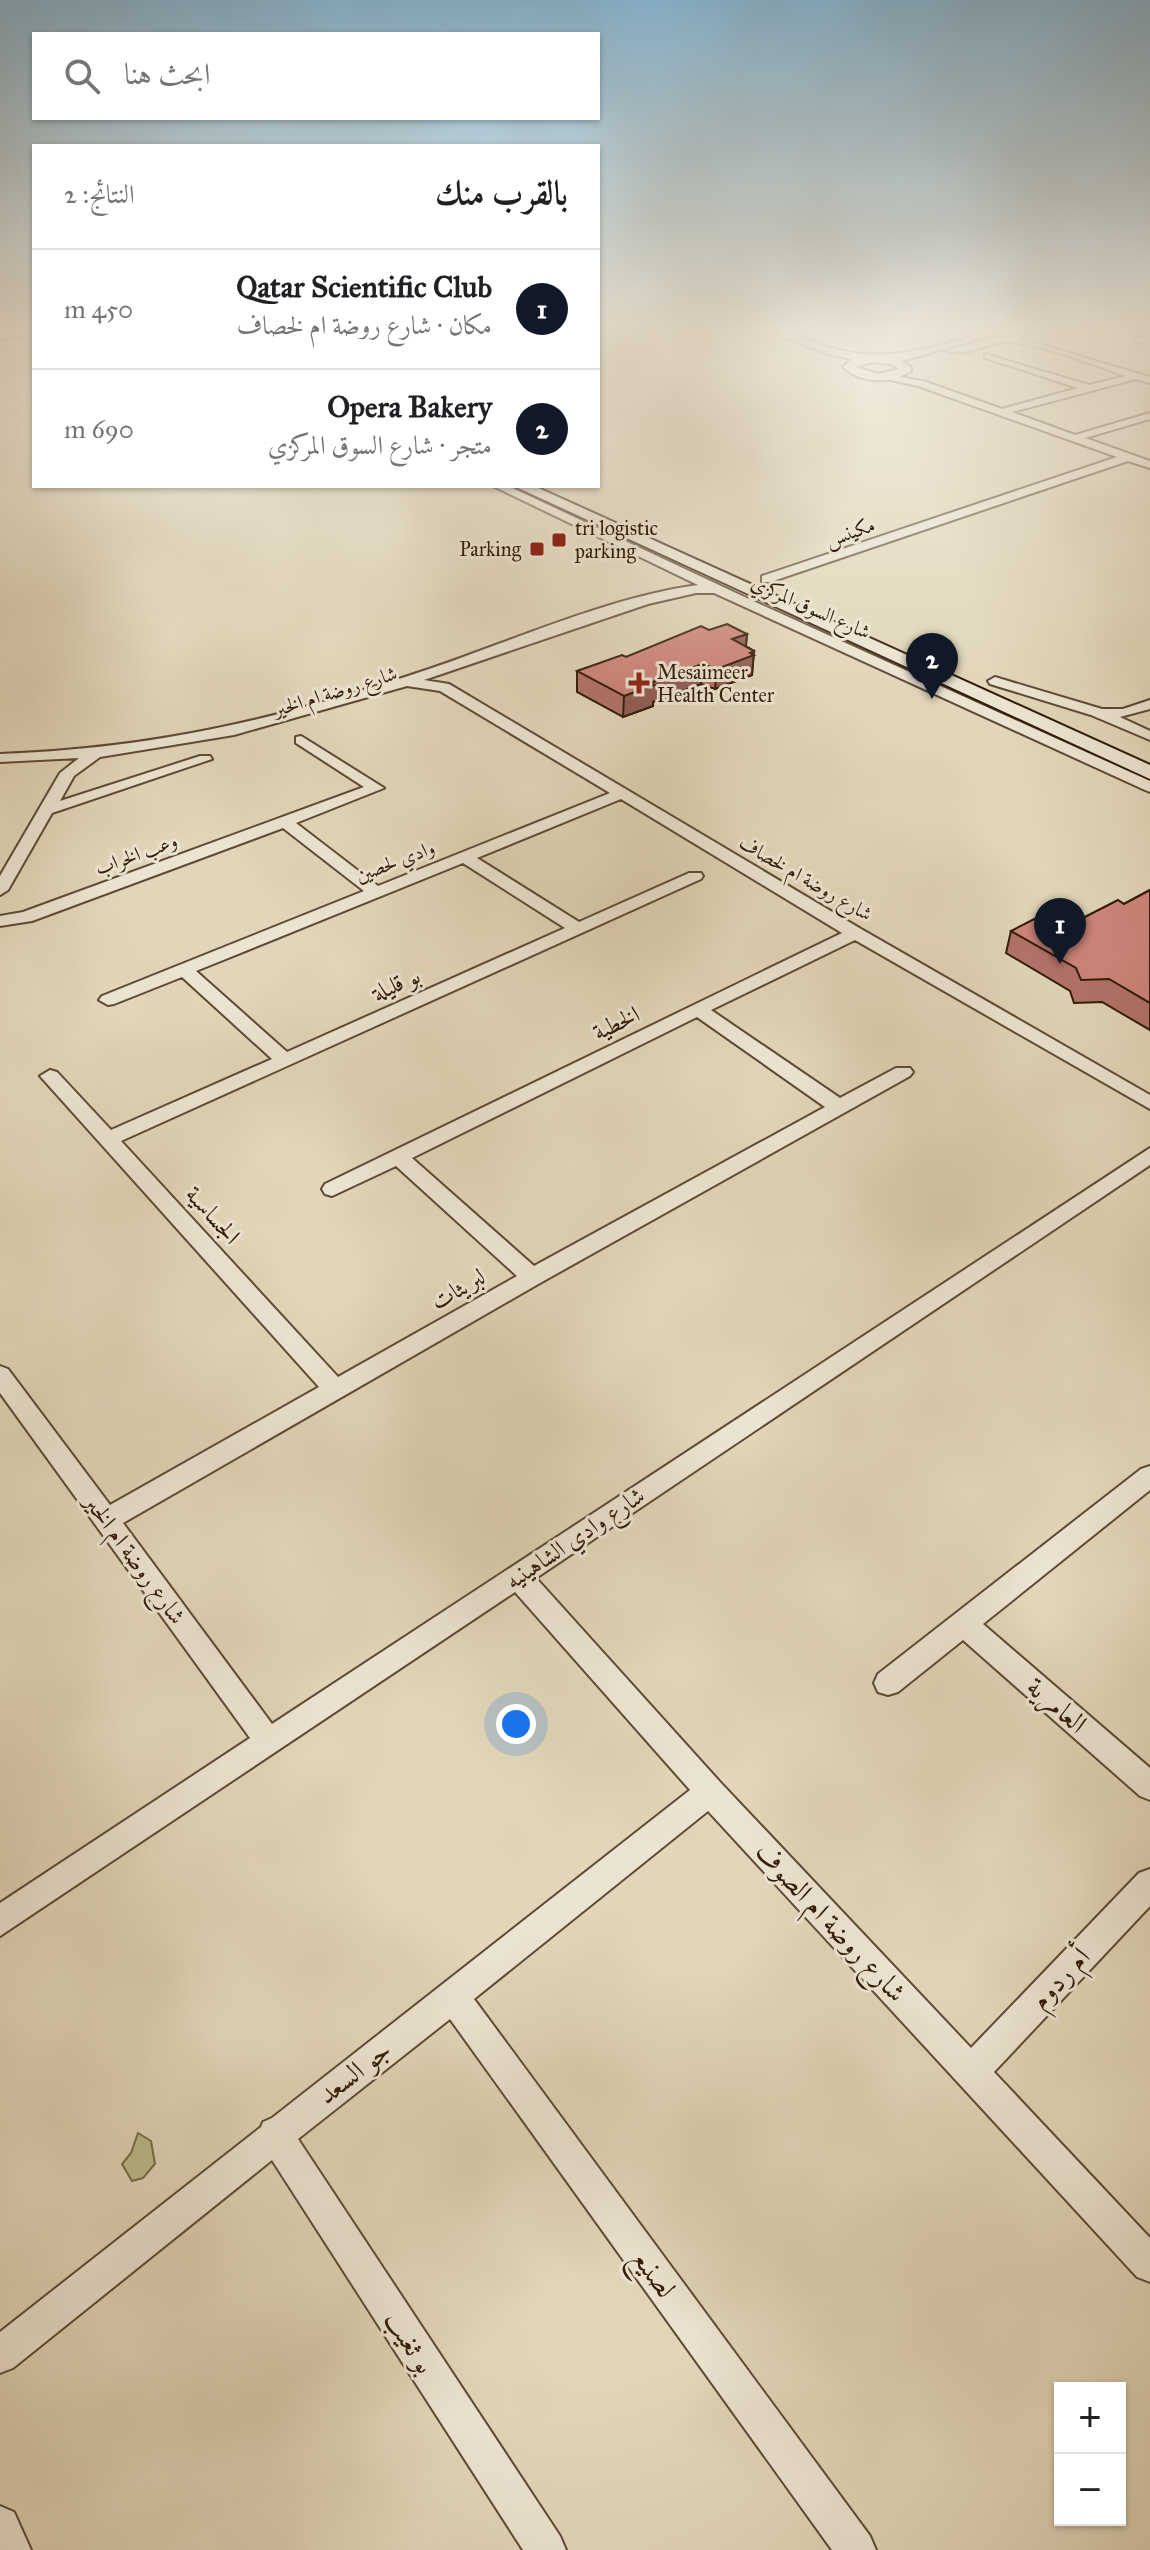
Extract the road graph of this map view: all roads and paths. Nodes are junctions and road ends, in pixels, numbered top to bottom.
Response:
1 (1103, 448) edge
2 (1128, 457) junction
3 (1150, 465) edge
4 (503, 488) edge
5 (526, 488) edge
6 (562, 488) edge
7 (667, 566) junction
8 (766, 579) junction
9 (716, 589) junction
10 (690, 590) junction
11 (623, 598) junction
12 (938, 656) dead end
13 (442, 668) junction
14 (988, 678) joint
15 (404, 681) junction
16 (444, 687) junction
17 (1150, 704) edge
18 (1096, 712) junction
19 (1133, 712) junction
20 (1038, 722) junction
21 (1135, 729) junction
22 (1150, 736) edge
23 (301, 740) dead end
24 (1063, 746) junction
25 (1150, 751) edge
26 (99, 753) junction
27 (52, 756) junction
28 (23, 757) junction
29 (0, 758) edge
30 (205, 759) dead end
31 (68, 773) junction
32 (1150, 773) edge
33 (1150, 787) edge
34 (621, 794) junction
35 (47, 810) junction
36 (285, 822) junction
37 (465, 857) junction
38 (695, 876) dead end
39 (0, 890) edge
40 (375, 892) junction
41 (0, 921) edge
42 (579, 929) junction
43 (855, 933) junction
44 (185, 970) junction
45 (108, 1000) dead end
46 (700, 1011) junction
47 (285, 1060) junction
48 (903, 1072) dead end
49 (50, 1076) dead end
50 (1150, 1103) edge
51 (838, 1106) junction
52 (109, 1139) junction
53 (1150, 1155) edge
54 (398, 1157) junction
55 (332, 1189) dead end
56 (532, 1277) junction
57 (0, 1375) edge
58 (336, 1390) junction
59 (1150, 1476) edge
60 (106, 1520) junction
61 (517, 1576) junction
62 (968, 1620) junction
63 (888, 1683) dead end
64 (1067, 1706) junction
65 (269, 1742) junction
66 (1150, 1773) edge
67 (1150, 1786) edge
68 (710, 1792) junction
69 (1150, 1884) edge
70 (0, 1921) edge
71 (452, 1995) junction
72 (971, 2072) junction
73 (275, 2134) junction
74 (1150, 2264) edge
75 (0, 2355) edge
76 (0, 2526) edge
77 (11, 2550) edge
78 (546, 2550) edge
79 (856, 2550) edge

1 - 2 street
2 - 3 street
2 - 8 street, مكينس
4 - 7 street, شارع السوق المركزي
5 - 20 main road, شارع السوق المركزي
6 - 8 main road, شارع السوق المركزي
7 - 9 street, شارع السوق المركزي
7 - 11 street, شارع روضة ام الخير
8 - 12 main road, شارع السوق المركزي
9 - 10 street, شارع روضة ام الخير
9 - 24 street, شارع السوق المركزي
10 - 11 street
10 - 13 street, شارع روضة ام الخير
11 - 28 street, شارع روضة ام الخير
13 - 15 street, شارع روضة ام الخير
13 - 16 street
14 - 18 street
14 - 25 main road
15 - 16 street, شارع روضة ام لخصاف
15 - 26 street, شارع روضة ام الخير
16 - 34 street, شارع روضة ام لخصاف
17 - 19 street
18 - 19 street
18 - 21 street
19 - 21 street
20 - 24 main road
20 - 32 main road, شارع السوق المركزي
21 - 22 street
23 - 36 street, وعب الخراب
24 - 33 street, شارع السوق المركزي
26 - 27 street, شارع روضة ام الخير
26 - 31 street, شارع روضة ام الخير
27 - 28 street, شارع روضة ام الخير
27 - 31 street
28 - 29 street
30 - 35 street
31 - 35 street, شارع روضة ام الخير
34 - 37 street, وادي لحصين
34 - 43 street, شارع روضة ام لخصاف
35 - 39 street, شارع روضة ام الخير
36 - 40 street
36 - 41 street, وعب الخراب
37 - 40 street, وادي لحصين
37 - 42 street
38 - 42 street, بو قليلة
40 - 44 street, وادي لحصين
42 - 47 street, بو قليلة
43 - 46 street, الخطية
43 - 50 street, شارع روضة ام لخصاف
44 - 45 street, وادي لحصين
44 - 47 street
46 - 51 street
46 - 54 street, الخطية
47 - 52 street, بو قليلة
48 - 51 street, لبريثات
49 - 52 street, الجساسية
51 - 56 street, لبريثات
52 - 58 street, الجساسية
53 - 61 street, شارع وادي الشاهينيه
54 - 55 street, الخطية
54 - 56 street
56 - 58 street, لبريثات
57 - 60 street, شارع روضة ام الخير
58 - 60 street, لبريثات
59 - 62 street
60 - 65 street, شارع روضة ام الخير
61 - 65 street, شارع وادي الشاهينيه
61 - 68 street, شارع روضة ام الصوف
62 - 63 street
62 - 64 street, العامرية
64 - 66 street, العامرية
64 - 67 street, العامرية
65 - 70 street, شارع وادي الشاهينيه
68 - 71 street, جو السعد
68 - 72 street, شارع روضة ام الصوف
69 - 72 street, أم ردوم
71 - 73 street, جو السعد
71 - 79 street, لصنيع
72 - 74 street, شارع روضة ام الصوف
73 - 75 street, جو السعد
73 - 78 street, بو ثغيب
76 - 77 street

